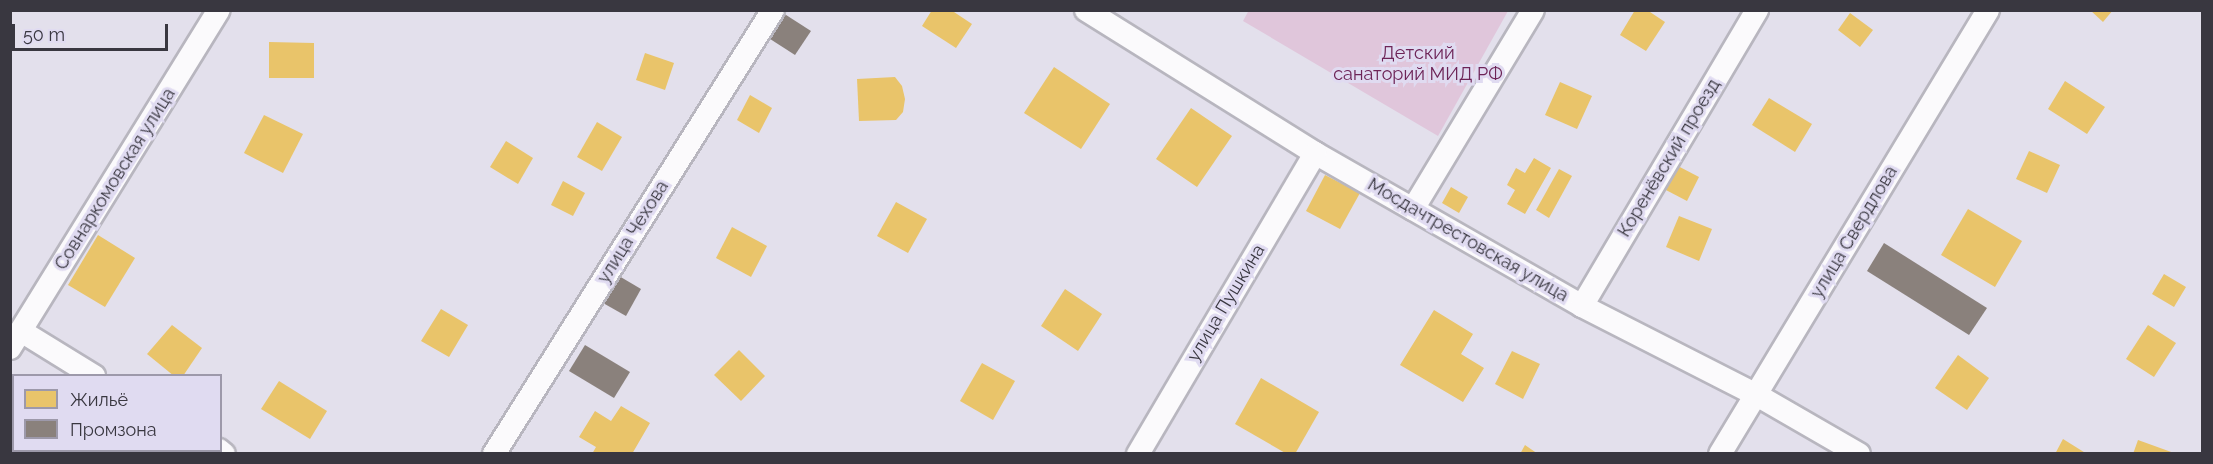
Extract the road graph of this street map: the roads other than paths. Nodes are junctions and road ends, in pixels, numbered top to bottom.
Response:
1 (219, 10) edge
2 (773, 10) edge
3 (1086, 10) edge
4 (1533, 10) edge
5 (1757, 10) edge
6 (1988, 10) edge
7 (1315, 153) junction
8 (1413, 208) junction
9 (1582, 306) junction
10 (16, 340) edge
11 (92, 374) edge
12 (1755, 394) junction
13 (494, 453) edge
14 (1138, 453) edge
15 (1720, 453) edge
16 (1859, 453) edge

1 - 10 street, Совнаркомовская улица
2 - 13 street, улица Чехова
3 - 7 street, Мосдачтрестовская улица
4 - 8 street
5 - 9 street, Коренёвский проезд
6 - 12 street, улица Свердлова
7 - 8 street, Мосдачтрестовская улица
7 - 14 street, улица Пушкина
8 - 9 street, Мосдачтрестовская улица
9 - 12 street, Мосдачтрестовская улица
10 - 11 street
12 - 15 street, улица Свердлова
12 - 16 street, Мосдачтрестовская улица

